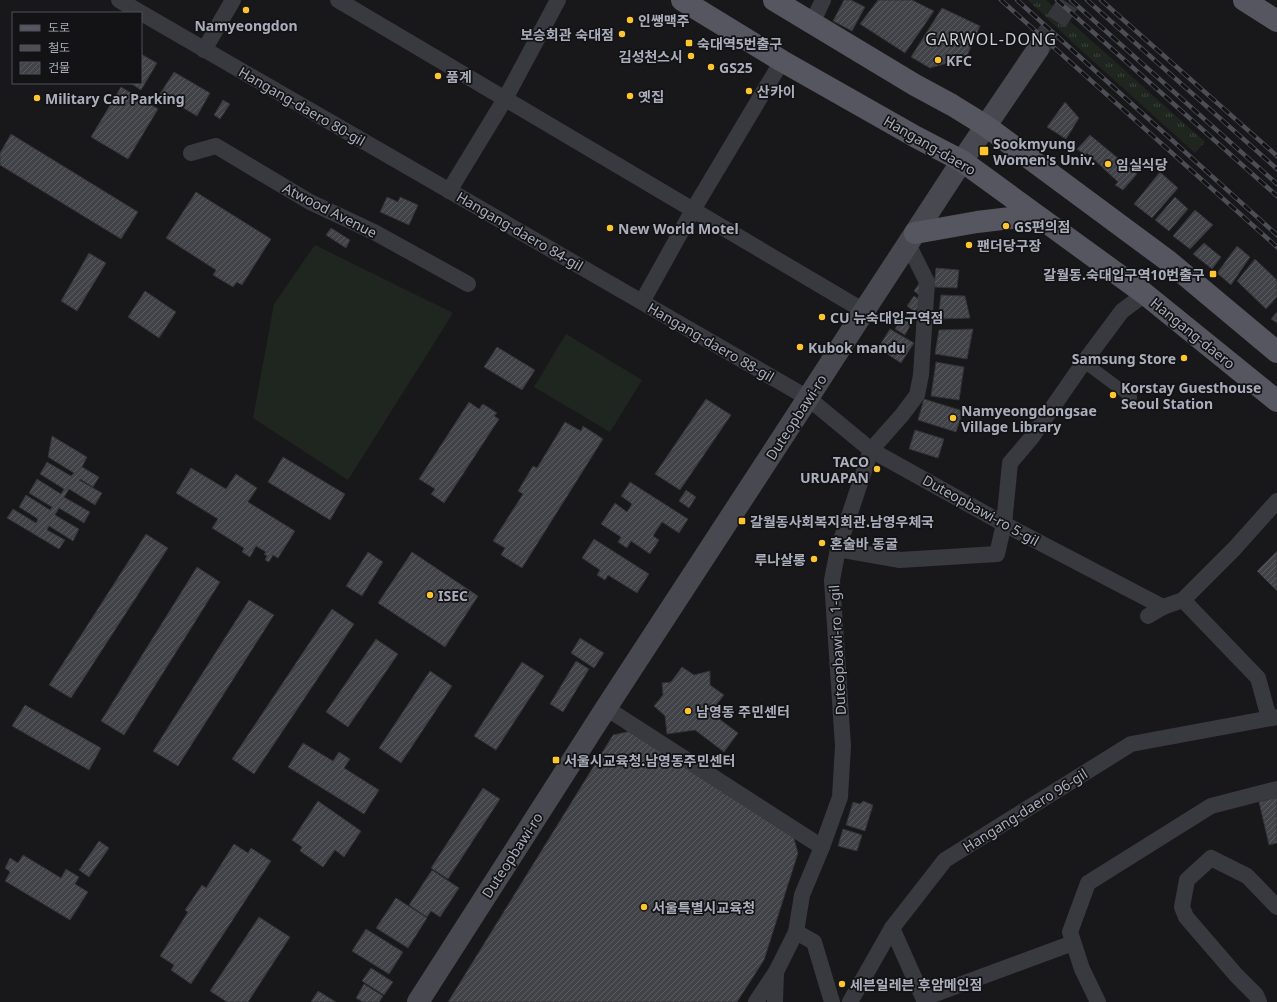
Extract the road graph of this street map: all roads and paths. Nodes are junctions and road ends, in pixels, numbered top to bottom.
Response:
1 (119, 0) edge
2 (233, 0) edge
3 (338, 0) edge
4 (558, 0) edge
5 (682, 0) edge
6 (774, 0) edge
7 (823, 0) edge
8 (1244, 0) edge
9 (139, 12) edge
10 (142, 14) edge
11 (1277, 21) edge
12 (812, 23) junction
13 (1038, 49) tunnel mouth
14 (204, 50) junction
15 (782, 61) junction
16 (505, 99) junction
17 (986, 126) junction
18 (191, 153) dead end
19 (962, 161) junction
20 (449, 191) junction
21 (693, 210) junction
22 (1035, 215) junction
23 (912, 238) junction
24 (468, 284) dead end
25 (1145, 294) junction
26 (642, 302) junction
27 (864, 311) junction
28 (1277, 352) edge
29 (1084, 362) junction
30 (1131, 397) dead end
31 (808, 398) junction
32 (1277, 401) edge
33 (870, 450) junction
34 (1277, 501) edge
35 (1004, 524) junction
36 (838, 549) junction
37 (1183, 600) junction
38 (1163, 607) junction
39 (1148, 616) dead end
40 (606, 708) junction
41 (1273, 717) edge
42 (1277, 789) edge
43 (822, 847) junction
44 (1277, 907) edge
45 (892, 928) junction
46 (796, 932) junction
47 (1073, 943) junction
48 (776, 972) junction
49 (924, 1000) edge
50 (418, 1002) edge
51 (756, 1002) edge
52 (775, 1002) edge
53 (832, 1002) edge
54 (850, 1002) edge
55 (1098, 1002) edge
56 (1259, 1002) edge

1 - 9 street, Hangang-daero 80-gil
2 - 14 street
3 - 16 street
4 - 16 street, Hangang-daero 84-gil
5 - 15 main road, Hangang-daero
6 - 12 main road
7 - 12 street
8 - 11 main road
10 - 14 street, Hangang-daero 80-gil
12 - 17 main road
13 - 17 main road, Duteopbawi-ro
14 - 20 street, Hangang-daero 80-gil
15 - 19 main road, Hangang-daero
15 - 21 street, Hangang-daero 88-gil
16 - 20 street, Hangang-daero 84-gil
16 - 21 street
17 - 19 main road, Duteopbawi-ro
17 - 28 main road
18 - 24 street, Atwood Avenue
19 - 22 main road, Hangang-daero
19 - 23 main road, Duteopbawi-ro
20 - 26 street, Hangang-daero 84-gil
21 - 26 street, Hangang-daero 88-gil
21 - 27 street
22 - 23 main road
22 - 25 main road, Hangang-daero
23 - 27 main road, Duteopbawi-ro
23 - 33 street, Duteopbawi-ro 1-gil
25 - 29 street
25 - 32 main road, Hangang-daero
26 - 31 street, Hangang-daero 88-gil
27 - 31 main road, Duteopbawi-ro
29 - 30 street
29 - 35 street
31 - 33 street, Duteopbawi-ro 5-gil
31 - 40 main road, Duteopbawi-ro
33 - 35 street, Duteopbawi-ro 5-gil
33 - 36 street, Duteopbawi-ro 1-gil
34 - 37 street
35 - 36 street
35 - 38 street, Duteopbawi-ro 5-gil
36 - 43 street, Duteopbawi-ro 1-gil
37 - 38 street
37 - 41 street, Hangang-daero 96-gil
38 - 39 street
40 - 43 street
40 - 50 main road, Duteopbawi-ro
41 - 45 street, Hangang-daero 96-gil
42 - 47 street
43 - 46 street, Duteopbawi-ro 1-gil
44 - 56 street
45 - 49 street
45 - 54 street, Hangang-daero 96-gil
46 - 48 street, Duteopbawi-ro 1-gil
46 - 53 street
47 - 49 street
47 - 55 street
48 - 51 street, Duteopbawi-ro 1-gil
48 - 52 street

